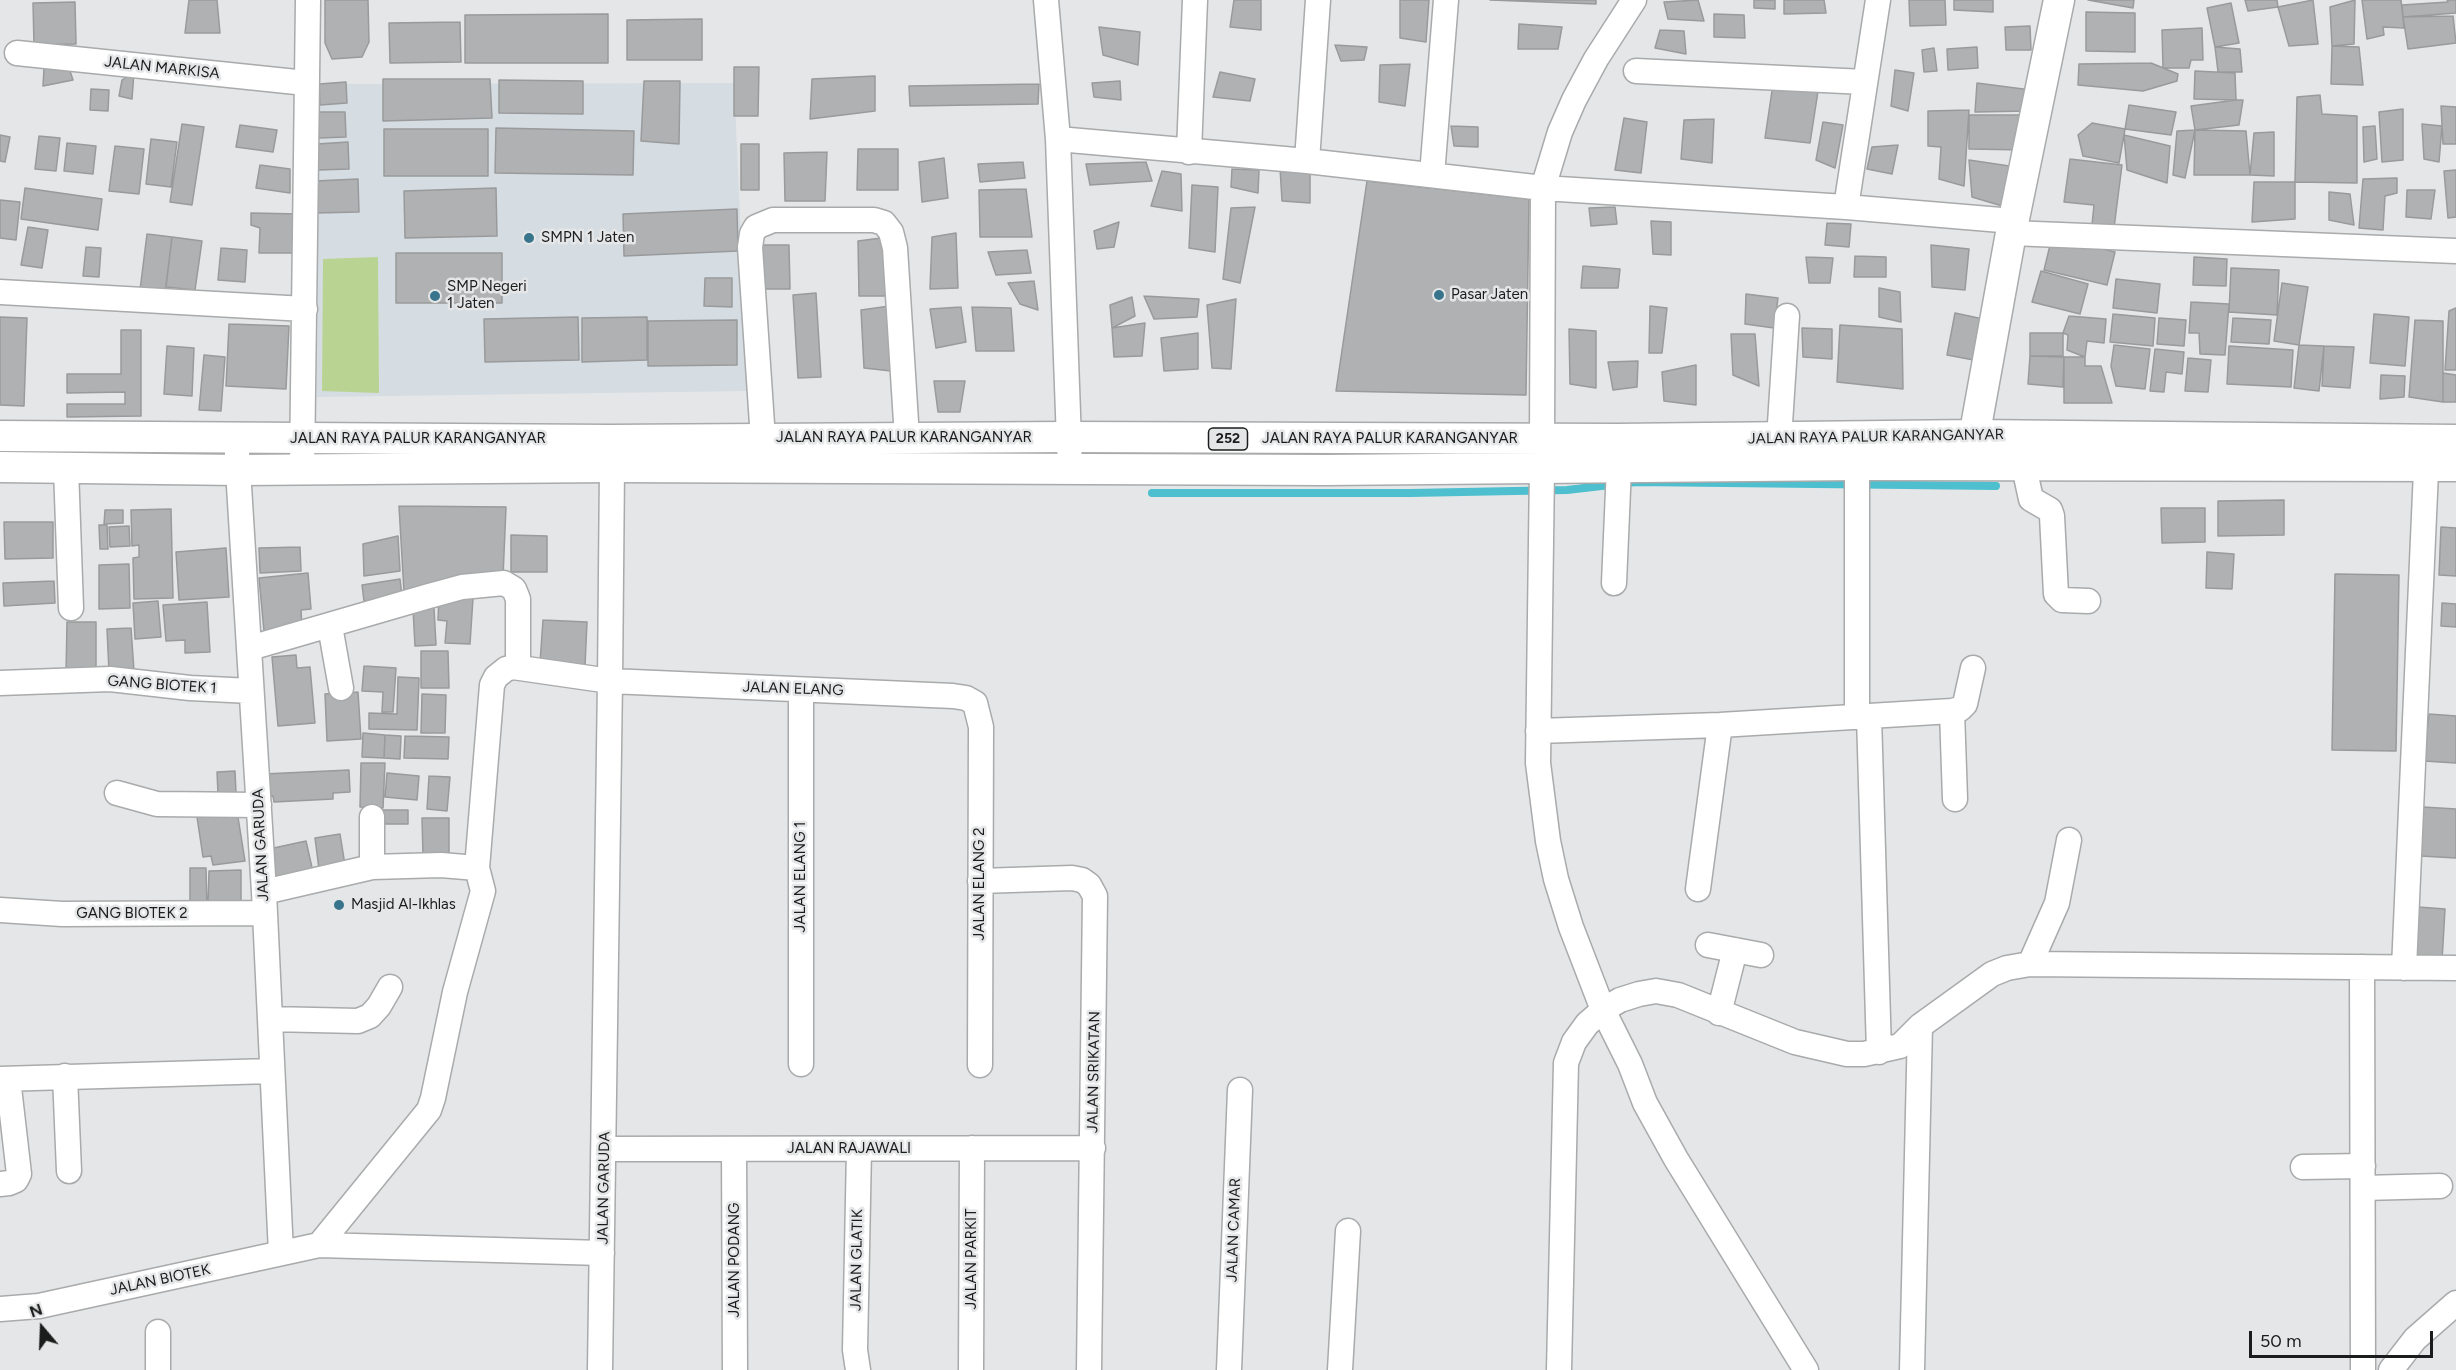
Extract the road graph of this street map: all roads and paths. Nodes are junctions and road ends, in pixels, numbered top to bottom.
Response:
1 (308, 0) edge
2 (1046, 0) edge
3 (1195, 0) edge
4 (1318, 0) edge
5 (1446, 0) edge
6 (1634, 0) edge
7 (1878, 0) edge
8 (2059, 0) edge
9 (17, 53) dead end
10 (1636, 71) dead end
11 (1865, 82) junction
12 (306, 83) junction
13 (1058, 139) junction
14 (1189, 152) junction
15 (1307, 161) junction
16 (1432, 175) junction
17 (1543, 189) junction
18 (1846, 207) junction
19 (2012, 227) junction
20 (2456, 251) edge
21 (0, 292) edge
22 (305, 309) junction
23 (1787, 316) dead end
24 (1975, 435) junction
25 (0, 436) edge
26 (236, 437) junction
27 (1068, 437) junction
28 (302, 438) junction
29 (907, 438) junction
30 (763, 439) junction
31 (1779, 439) junction
32 (610, 454) junction
33 (1968, 466) junction
34 (2024, 466) junction
35 (2436, 467) edge
36 (0, 468) edge
37 (66, 468) junction
38 (1070, 468) junction
39 (1618, 468) junction
40 (302, 469) junction
41 (238, 470) junction
42 (1542, 472) junction
43 (1857, 480) junction
44 (1614, 582) dead end
45 (2088, 601) dead end
46 (71, 608) dead end
47 (330, 626) junction
48 (250, 648) junction
49 (518, 667) junction
50 (1973, 668) dead end
51 (610, 681) junction
52 (0, 683) edge
53 (341, 688) dead end
54 (801, 690) junction
55 (252, 691) junction
56 (975, 703) joint
57 (1952, 711) junction
58 (1863, 716) junction
59 (1720, 725) junction
60 (1538, 730) junction
61 (117, 793) dead end
62 (1955, 799) dead end
63 (259, 805) junction
64 (372, 817) dead end
65 (2069, 840) dead end
66 (372, 867) junction
67 (477, 868) junction
68 (980, 881) junction
69 (1698, 890) dead end
70 (264, 902) junction
71 (0, 910) edge
72 (1708, 945) dead end
73 (1735, 950) junction
74 (1761, 955) dead end
75 (2030, 964) junction
76 (2362, 968) junction
77 (2404, 968) junction
78 (2456, 968) edge
79 (390, 987) dead end
80 (1603, 1010) junction
81 (1719, 1013) junction
82 (270, 1019) junction
83 (1920, 1026) junction
84 (1879, 1052) junction
85 (801, 1064) dead end
86 (980, 1065) dead end
87 (271, 1071) junction
88 (66, 1076) junction
89 (4, 1079) edge
90 (1240, 1090) dead end
91 (972, 1148) junction
92 (1092, 1148) junction
93 (605, 1149) junction
94 (734, 1149) junction
95 (859, 1149) junction
96 (2303, 1167) dead end
97 (69, 1171) dead end
98 (2363, 1177) junction
99 (0, 1184) edge
100 (2440, 1186) dead end
101 (1348, 1231) dead end
102 (319, 1245) junction
103 (281, 1253) junction
104 (602, 1253) junction
105 (2456, 1303) edge
106 (0, 1309) edge
107 (158, 1332) dead end
108 (158, 1370) edge
109 (600, 1370) edge
110 (735, 1370) edge
111 (858, 1370) edge
112 (971, 1370) edge
113 (1089, 1370) edge
114 (1229, 1370) edge
115 (1340, 1370) edge
116 (1559, 1370) edge
117 (1806, 1370) edge
118 (1912, 1370) edge
119 (2363, 1370) edge
120 (2391, 1370) edge

1 - 12 street
2 - 13 street
3 - 14 street
4 - 15 street
5 - 16 street
6 - 17 street
7 - 11 street
8 - 19 main road
9 - 12 street, JALAN MARKISA
10 - 11 street
11 - 18 street
12 - 22 street
13 - 14 street
13 - 27 street
14 - 15 street
15 - 16 street
16 - 17 street
17 - 18 street
17 - 42 street
18 - 19 street
19 - 20 street
19 - 24 main road
21 - 22 street
22 - 28 street
23 - 31 street
24 - 31 main road, JALAN RAYA PALUR KARANGANYAR / 252
24 - 33 main road
24 - 35 main road, JALAN RAYA PALUR KARANGANYAR / 252
25 - 26 main road, JALAN RAYA PALUR KARANGANYAR / 252
26 - 28 main road, JALAN RAYA PALUR KARANGANYAR / 252
26 - 41 street, JALAN GARUDA
27 - 29 main road, JALAN RAYA PALUR KARANGANYAR / 252
27 - 38 street
27 - 42 main road, JALAN RAYA PALUR KARANGANYAR / 252
28 - 32 main road, JALAN RAYA PALUR KARANGANYAR / 252
28 - 40 street
29 - 30 main road, JALAN RAYA PALUR KARANGANYAR / 252
29 - 30 street
30 - 32 main road, JALAN RAYA PALUR KARANGANYAR / 252
31 - 39 main road, JALAN RAYA PALUR KARANGANYAR / 252
32 - 38 main road, JALAN RAYA PALUR KARANGANYAR / 252
32 - 40 main road, JALAN RAYA PALUR KARANGANYAR / 252
32 - 51 street, JALAN GARUDA
33 - 34 main road, JALAN RAYA PALUR KARANGANYAR / 252
33 - 43 main road, JALAN RAYA PALUR KARANGANYAR / 252
34 - 35 main road, JALAN RAYA PALUR KARANGANYAR / 252
34 - 45 street
35 - 77 street
36 - 37 main road, JALAN RAYA PALUR KARANGANYAR / 252
37 - 41 main road, JALAN RAYA PALUR KARANGANYAR / 252
37 - 46 street
38 - 42 main road, JALAN RAYA PALUR KARANGANYAR / 252
39 - 42 main road, JALAN RAYA PALUR KARANGANYAR / 252
39 - 43 main road, JALAN RAYA PALUR KARANGANYAR / 252
39 - 44 street
40 - 41 main road, JALAN RAYA PALUR KARANGANYAR / 252
41 - 48 street, JALAN GARUDA
42 - 60 street
43 - 58 street
47 - 48 street
47 - 49 street
47 - 53 street
48 - 55 street, JALAN GARUDA
49 - 51 street, JALAN ELANG
49 - 67 street
50 - 57 street
51 - 54 street, JALAN ELANG
51 - 93 street, JALAN GARUDA
52 - 55 street, GANG BIOTEK 1
54 - 56 street, JALAN ELANG
54 - 85 street, JALAN ELANG 1
55 - 63 street, JALAN GARUDA
56 - 68 street, JALAN ELANG 2
57 - 58 street
57 - 62 street
58 - 59 street
58 - 84 street
59 - 60 street
59 - 69 street
60 - 80 street
61 - 63 street
63 - 70 street, JALAN GARUDA
64 - 66 street
65 - 75 street
66 - 67 street, GANG BIOTEK 2
66 - 70 street, GANG BIOTEK 2
67 - 102 street
68 - 86 street, JALAN ELANG 2
68 - 92 street, JALAN SRIKATAN
70 - 71 street, GANG BIOTEK 2
70 - 82 street, JALAN GARUDA
72 - 73 street
73 - 74 street
73 - 81 street
75 - 76 street
75 - 83 street
76 - 77 street
76 - 98 street
77 - 78 street
79 - 82 street
80 - 81 street
80 - 116 street
80 - 117 street
81 - 84 street
82 - 87 street, JALAN GARUDA
83 - 84 street
83 - 118 street
87 - 88 street
87 - 103 street, JALAN GARUDA
88 - 89 street
88 - 97 street
89 - 99 street
90 - 114 street, JALAN CAMAR
91 - 92 street, JALAN RAJAWALI
91 - 95 street, JALAN RAJAWALI
91 - 112 street, JALAN PARKIT
92 - 113 street, JALAN SRIKATAN
93 - 94 street, JALAN RAJAWALI
93 - 104 street, JALAN GARUDA
94 - 95 street, JALAN RAJAWALI
94 - 110 street, JALAN PODANG
95 - 111 street, JALAN GLATIK
96 - 98 street
98 - 100 street
98 - 119 street
101 - 115 street
102 - 103 street, JALAN BIOTEK
102 - 104 street, JALAN BIOTEK
103 - 106 street, JALAN BIOTEK
104 - 109 street, JALAN GARUDA
105 - 120 street
107 - 108 street

